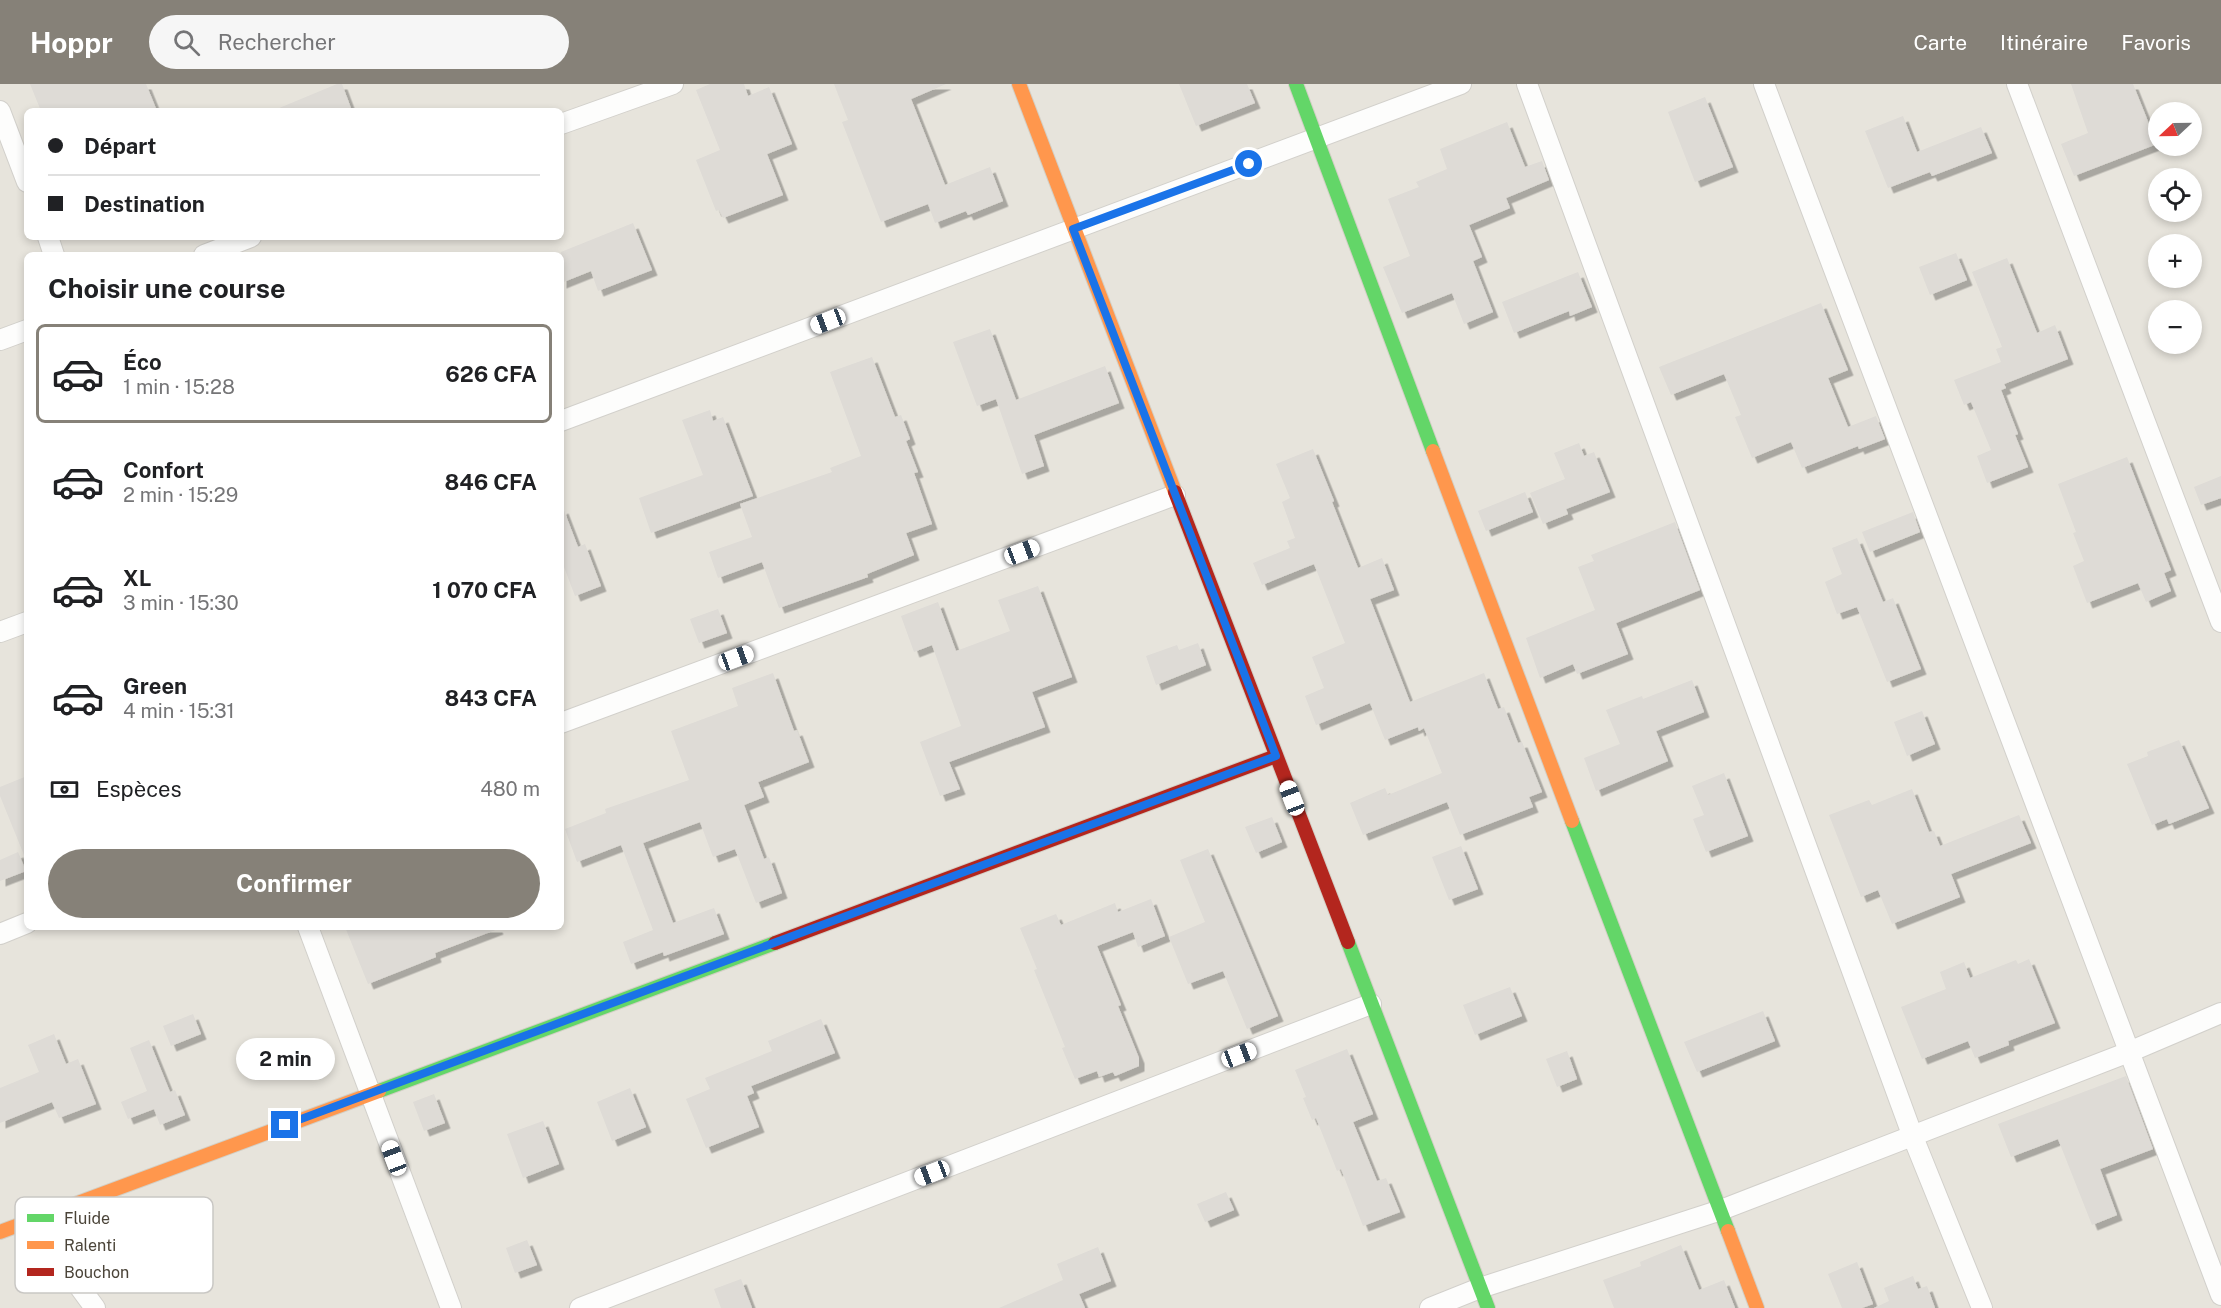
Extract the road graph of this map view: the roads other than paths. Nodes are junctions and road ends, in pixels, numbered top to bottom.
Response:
1 (673, 84) edge
2 (1019, 84) edge
3 (1296, 84) edge
4 (1461, 84) edge
5 (1527, 84) edge
6 (1764, 84) edge
7 (2017, 84) edge
8 (0, 111) edge
9 (564, 123) edge
10 (1315, 140) junction
11 (24, 174) edge
12 (1073, 229) junction
13 (243, 240) edge
14 (212, 252) edge
15 (24, 331) edge
16 (0, 340) edge
17 (564, 420) edge
18 (1175, 495) junction
19 (24, 622) edge
20 (2221, 622) edge
21 (0, 632) edge
22 (564, 722) edge
23 (1276, 756) junction
24 (24, 924) edge
25 (309, 930) edge
26 (0, 934) edge
27 (1371, 1004) junction
28 (2221, 1013) edge
29 (2129, 1052) junction
30 (370, 1093) junction
31 (1913, 1137) junction
32 (95, 1197) edge
33 (1721, 1210) junction
34 (15, 1227) edge
35 (0, 1232) edge
36 (1480, 1288) junction
37 (84, 1293) edge
38 (2221, 1295) edge
39 (95, 1308) edge
40 (451, 1308) edge
41 (580, 1308) edge
42 (1430, 1308) edge
43 (1488, 1308) edge
44 (1757, 1308) edge
45 (1982, 1308) edge

1 - 9 street
2 - 12 street
3 - 10 street
4 - 10 street
5 - 31 street
6 - 29 street
7 - 20 street
8 - 11 street
10 - 12 street
10 - 33 street
12 - 17 street
12 - 18 street
13 - 14 street
15 - 16 street
18 - 22 street
18 - 23 street
19 - 21 street
23 - 27 street
23 - 30 street
24 - 26 street
25 - 30 street
27 - 36 street
27 - 41 street
28 - 29 street
29 - 31 street
29 - 38 street
30 - 32 street
30 - 40 street
31 - 33 street
31 - 45 street
33 - 36 street
33 - 44 street
34 - 35 street
36 - 42 street
36 - 43 street
37 - 39 street

